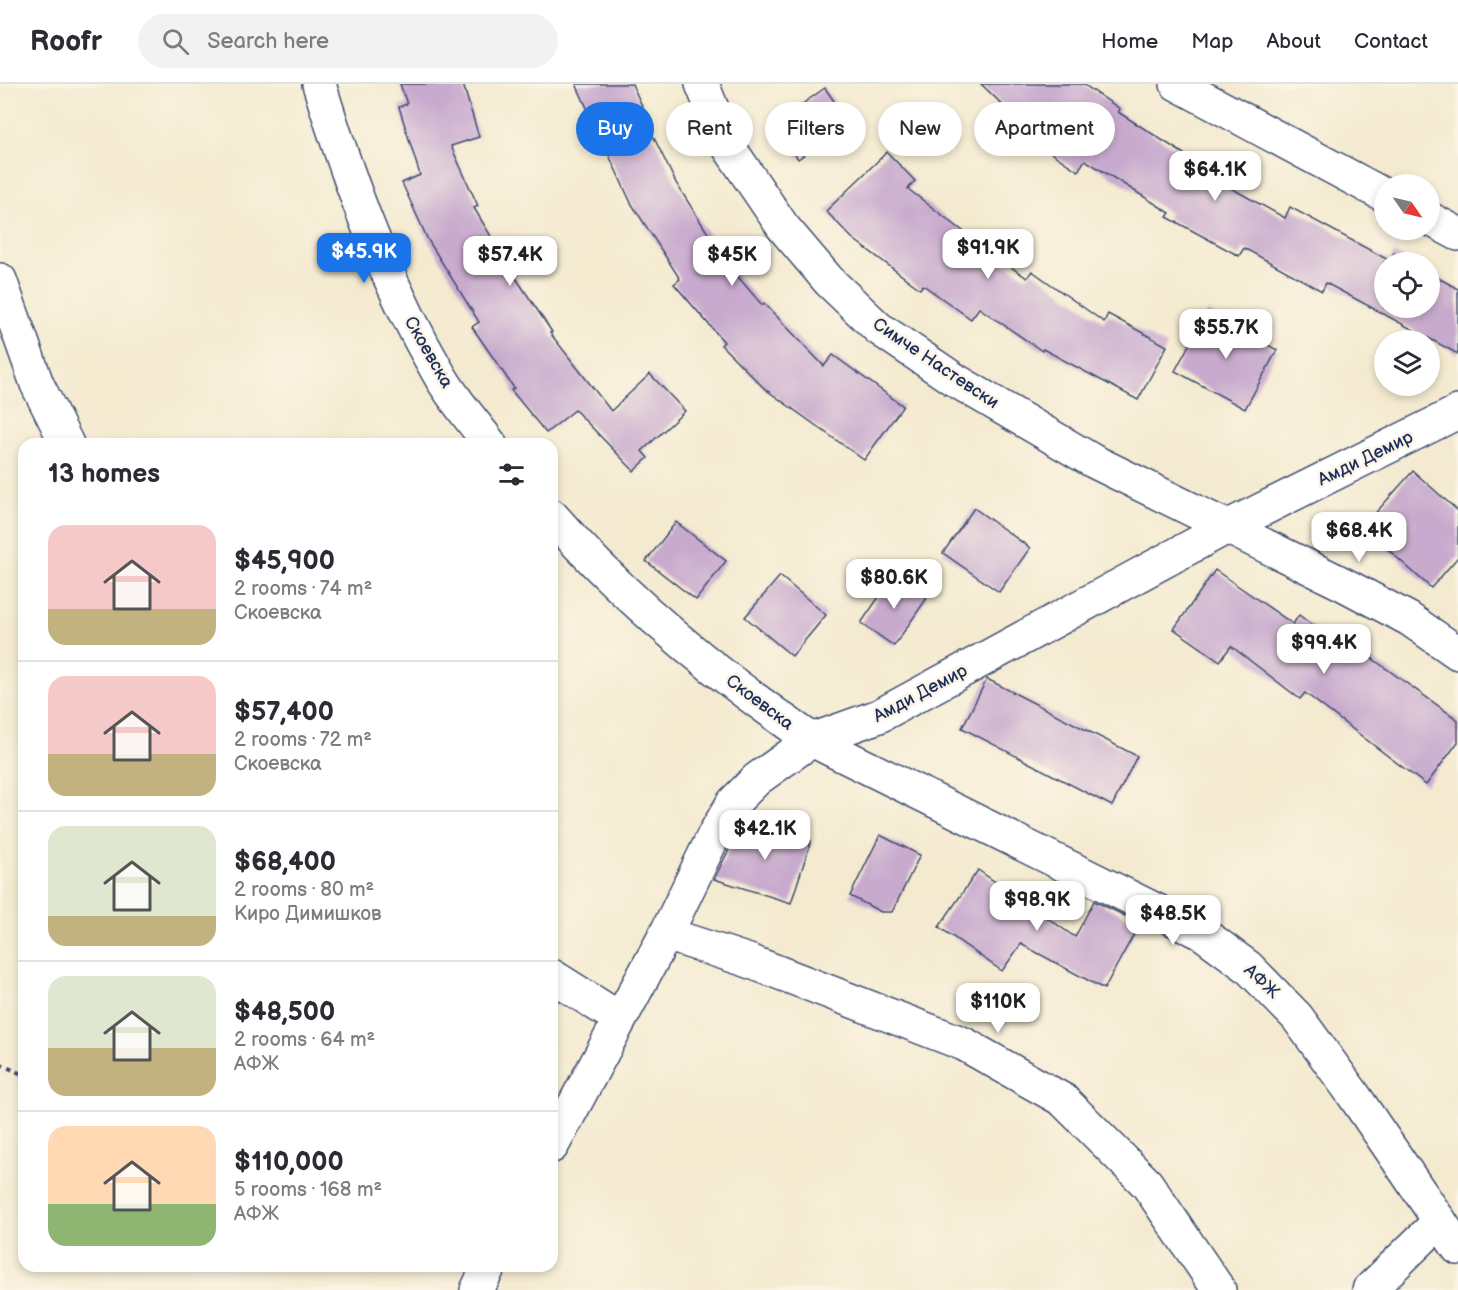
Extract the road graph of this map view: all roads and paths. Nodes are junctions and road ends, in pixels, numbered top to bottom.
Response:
1 (319, 84) edge
2 (702, 84) edge
3 (1177, 84) edge
4 (1374, 190) edge
5 (1440, 224) edge
6 (1458, 234) edge
7 (0, 280) edge
8 (1458, 412) edge
9 (64, 438) edge
10 (486, 438) edge
11 (558, 522) edge
12 (1227, 527) junction
13 (1458, 653) edge
14 (812, 740) junction
15 (666, 934) junction
16 (558, 980) edge
17 (620, 1019) junction
18 (0, 1064) edge
19 (18, 1072) edge
20 (558, 1135) edge
21 (1440, 1221) junction
22 (1458, 1248) edge
23 (486, 1272) edge
24 (477, 1290) edge
25 (1219, 1290) edge
26 (1369, 1290) edge

1 - 10 street, Скоевска
2 - 12 street, Симче Настевски
3 - 4 street
5 - 6 street
7 - 9 street
8 - 12 street, Амди Демир
11 - 14 street, Скоевска
12 - 13 street, Симче Настевски
12 - 14 street, Амди Демир
14 - 15 street, Амди Демир
14 - 21 street, АФЖ
15 - 17 street, Амди Демир
15 - 25 street
16 - 17 street
17 - 20 street, Амди Демир
18 - 19 path
21 - 22 street, АФЖ
21 - 26 street
23 - 24 street

